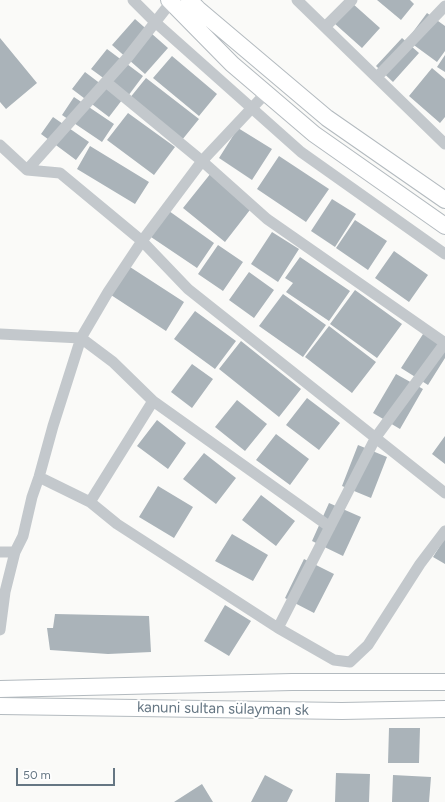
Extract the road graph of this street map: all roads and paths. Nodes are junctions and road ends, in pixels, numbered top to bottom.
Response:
1 (133, 0) edge
2 (189, 0) edge
3 (297, 0) edge
4 (352, 0) edge
5 (170, 1) edge
6 (442, 5) edge
7 (155, 22) junction
8 (325, 27) junction
9 (377, 77) junction
10 (106, 82) junction
11 (266, 94) junction
12 (252, 108) junction
13 (445, 144) edge
14 (0, 145) edge
15 (202, 162) junction
16 (27, 170) junction
17 (445, 200) edge
18 (445, 226) edge
19 (142, 241) junction
20 (445, 254) edge
21 (0, 334) edge
22 (82, 338) junction
23 (445, 343) edge
24 (153, 401) junction
25 (376, 437) junction
26 (39, 478) junction
27 (445, 493) edge
28 (90, 502) junction
29 (330, 527) junction
30 (445, 531) edge
31 (0, 552) edge
32 (15, 552) junction
33 (278, 628) junction
34 (0, 630) edge
35 (445, 682) edge
36 (0, 689) edge
37 (0, 706) edge
38 (445, 709) edge

1 - 7 street
2 - 17 main road
3 - 8 street
4 - 8 street
5 - 7 street
5 - 11 main road
6 - 9 street
7 - 10 street
7 - 12 street
8 - 9 street
9 - 13 street
10 - 15 street
10 - 16 street
11 - 12 street
11 - 18 main road
12 - 15 street
12 - 20 street
14 - 16 street
15 - 19 street
15 - 23 street
16 - 19 street
19 - 22 street
19 - 25 street
21 - 22 street
22 - 24 street
22 - 26 street
23 - 25 street
24 - 28 street
24 - 29 street
25 - 27 street
25 - 29 street
26 - 28 street
26 - 32 street
28 - 33 street
29 - 33 street
30 - 33 street
31 - 32 street
32 - 34 street
35 - 36 main road
37 - 38 main road, kanuni sultan sülayman sk

